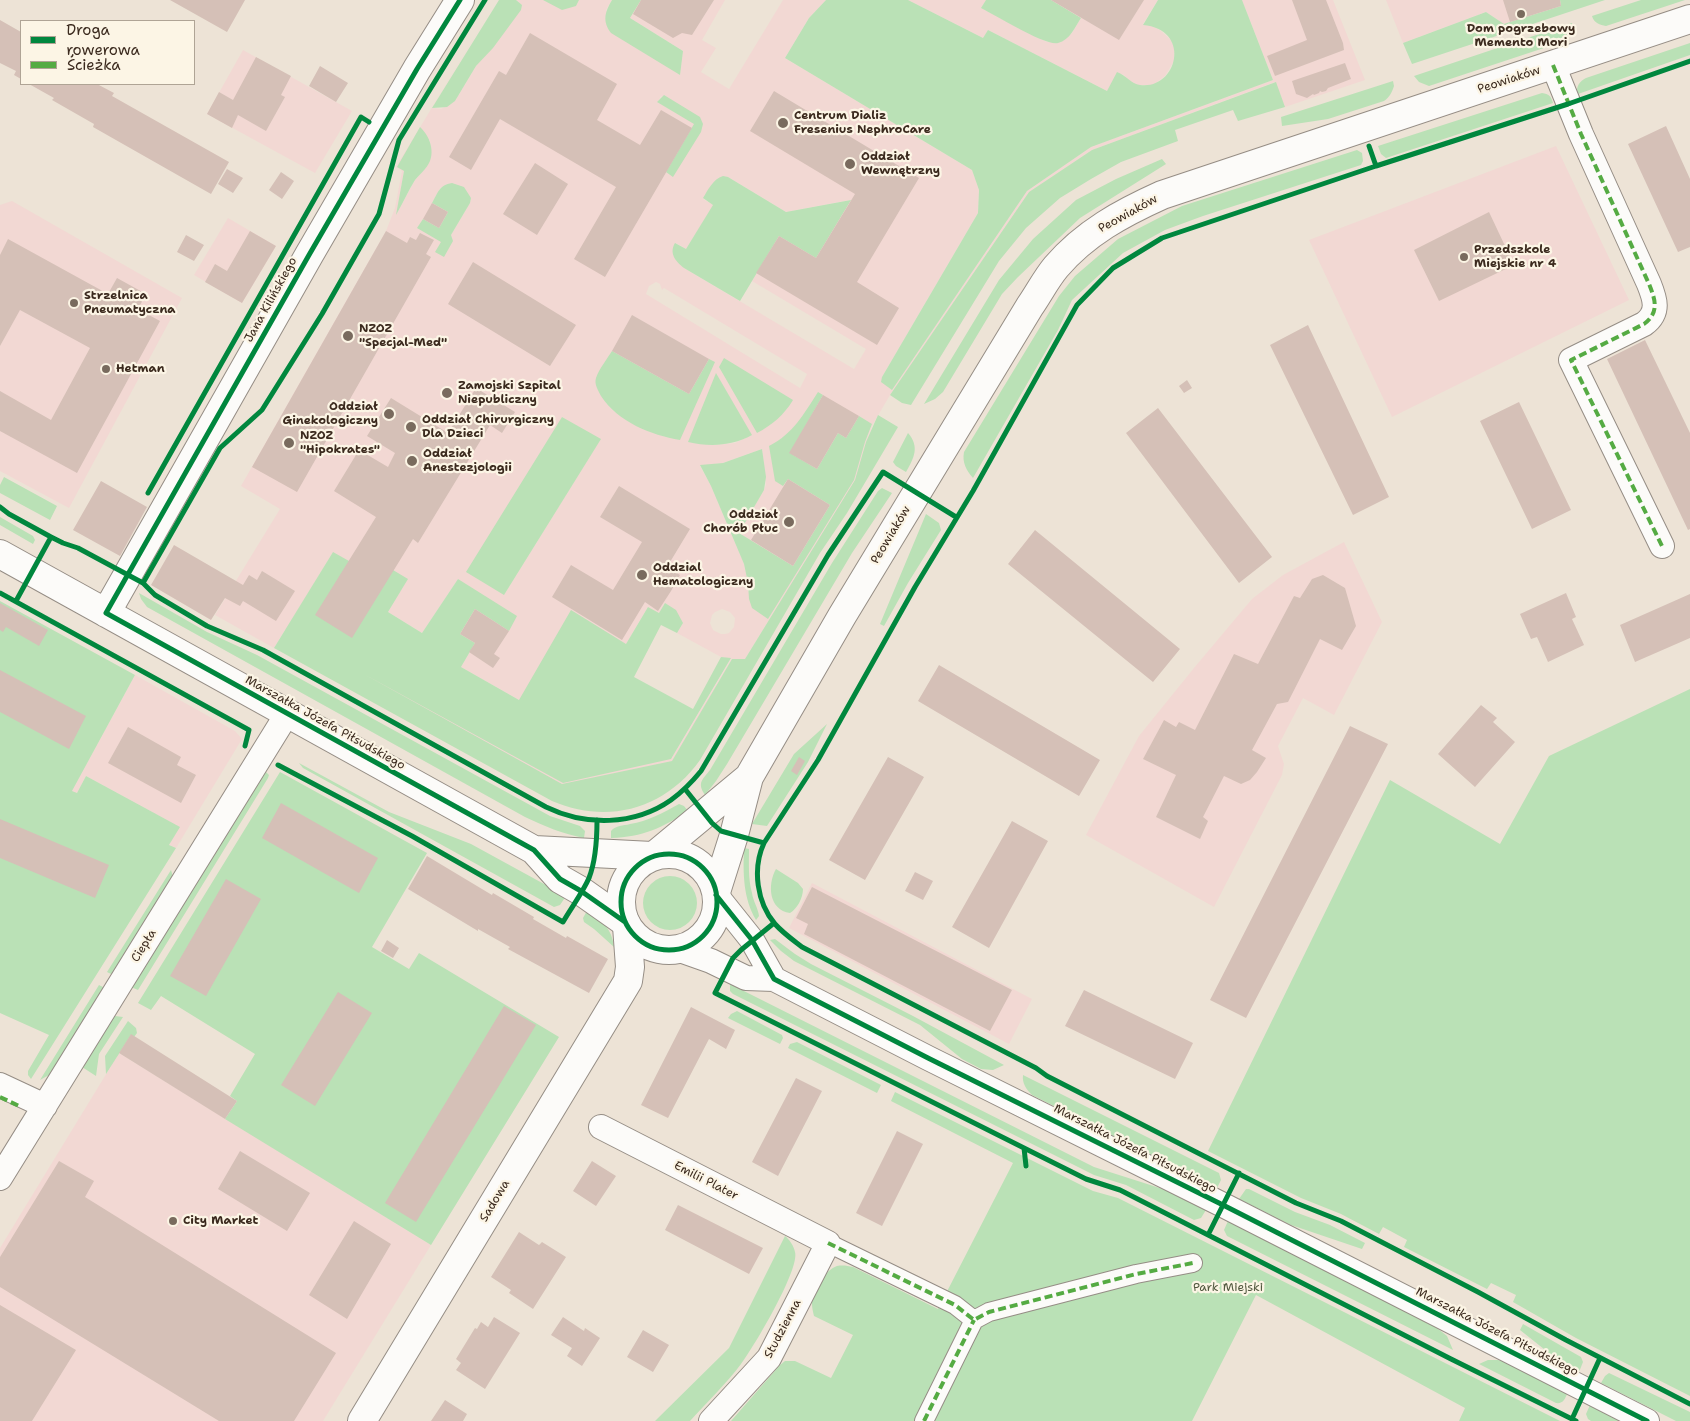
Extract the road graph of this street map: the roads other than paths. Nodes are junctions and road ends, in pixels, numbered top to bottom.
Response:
1 (460, 0) edge
2 (1690, 19) edge
3 (1553, 65) junction
4 (1662, 546) dead end
5 (0, 554) edge
6 (106, 613) junction
7 (287, 714) junction
8 (749, 777) junction
9 (534, 850) junction
10 (653, 856) junction
11 (716, 894) junction
12 (626, 924) junction
13 (675, 949) junction
14 (774, 979) junction
15 (628, 981) junction
16 (0, 1084) edge
17 (44, 1106) junction
18 (601, 1127) dead end
19 (0, 1178) edge
20 (820, 1238) junction
21 (1193, 1263) dead end
22 (974, 1320) junction
23 (362, 1421) edge
24 (711, 1421) edge
25 (924, 1421) edge
26 (1647, 1421) edge

1 - 6 main road, Jana Kilińskiego
2 - 3 main road, Peowiaków
3 - 4 street
3 - 8 main road, Peowiaków
5 - 6 main road, Marszałka Józefa Piłsudskiego
6 - 7 main road, Marszałka Józefa Piłsudskiego
7 - 9 main road, Marszałka Józefa Piłsudskiego
7 - 17 street, Ciepła
8 - 10 main road, Peowiaków
8 - 11 main road, Peowiaków
9 - 10 main road, Marszałka Józefa Piłsudskiego
9 - 12 main road, Marszałka Józefa Piłsudskiego
10 - 11 main road
10 - 12 main road
11 - 13 main road
11 - 14 street
12 - 13 main road
12 - 15 main road, Sadowa
13 - 14 street, Marszałka Józefa Piłsudskiego
13 - 15 main road, Sadowa
14 - 26 street, Marszałka Józefa Piłsudskiego
15 - 23 main road, Sadowa
16 - 17 street
17 - 19 street, Ciepła
18 - 20 street, Emilii Plater
20 - 22 street
20 - 24 street, Studzienna
21 - 22 street
22 - 25 street

